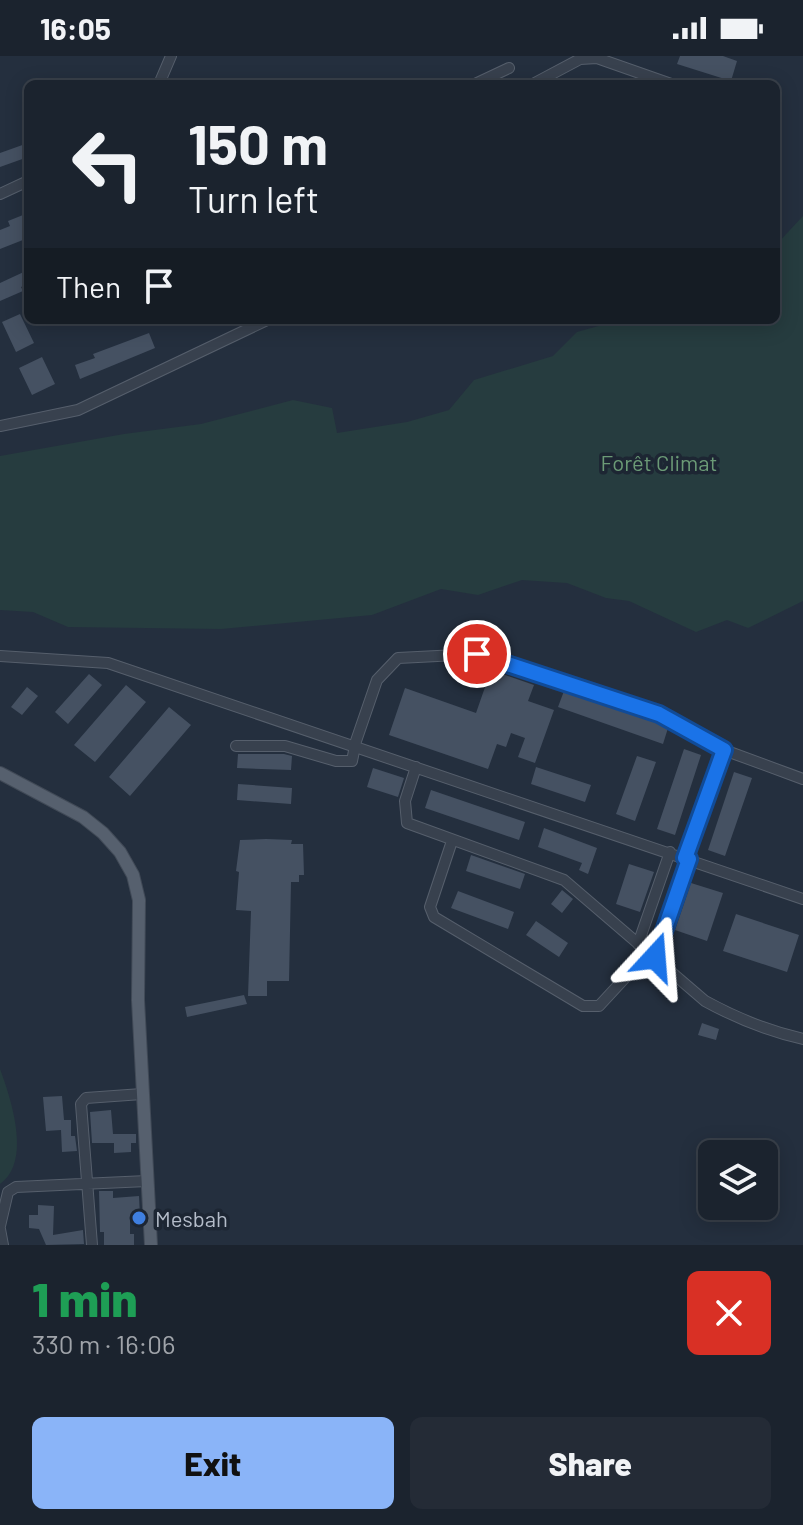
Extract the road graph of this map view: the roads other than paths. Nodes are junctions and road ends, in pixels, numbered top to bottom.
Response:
1 (171, 56) edge
2 (509, 68) dead end
3 (161, 80) edge
4 (484, 80) edge
5 (541, 80) edge
6 (660, 80) edge
7 (24, 183) edge
8 (0, 194) edge
9 (259, 324) edge
10 (0, 426) edge
11 (0, 656) edge
12 (236, 746) dead end
13 (355, 747) junction
14 (724, 750) junction
15 (416, 767) junction
16 (0, 773) edge
17 (803, 779) edge
18 (452, 841) junction
19 (670, 852) junction
20 (687, 858) junction
21 (803, 899) edge
22 (638, 944) junction
23 (651, 955) junction
24 (803, 1039) edge
25 (142, 1094) junction
26 (147, 1181) junction
27 (86, 1183) junction
28 (0, 1228) edge
29 (3, 1245) edge
30 (92, 1245) edge
31 (151, 1245) edge

1 - 3 street
2 - 4 street
5 - 6 street
7 - 8 street
9 - 10 street
11 - 13 street
12 - 13 street
13 - 14 street
13 - 15 street
14 - 17 street
14 - 20 street
15 - 18 street
15 - 19 street
16 - 25 main road
18 - 22 street
18 - 23 street
19 - 20 street
19 - 22 street
20 - 21 street
20 - 23 street
22 - 23 street
23 - 24 street
25 - 26 main road
25 - 27 street
26 - 27 street
26 - 31 main road
27 - 28 street
27 - 30 street
28 - 29 street

